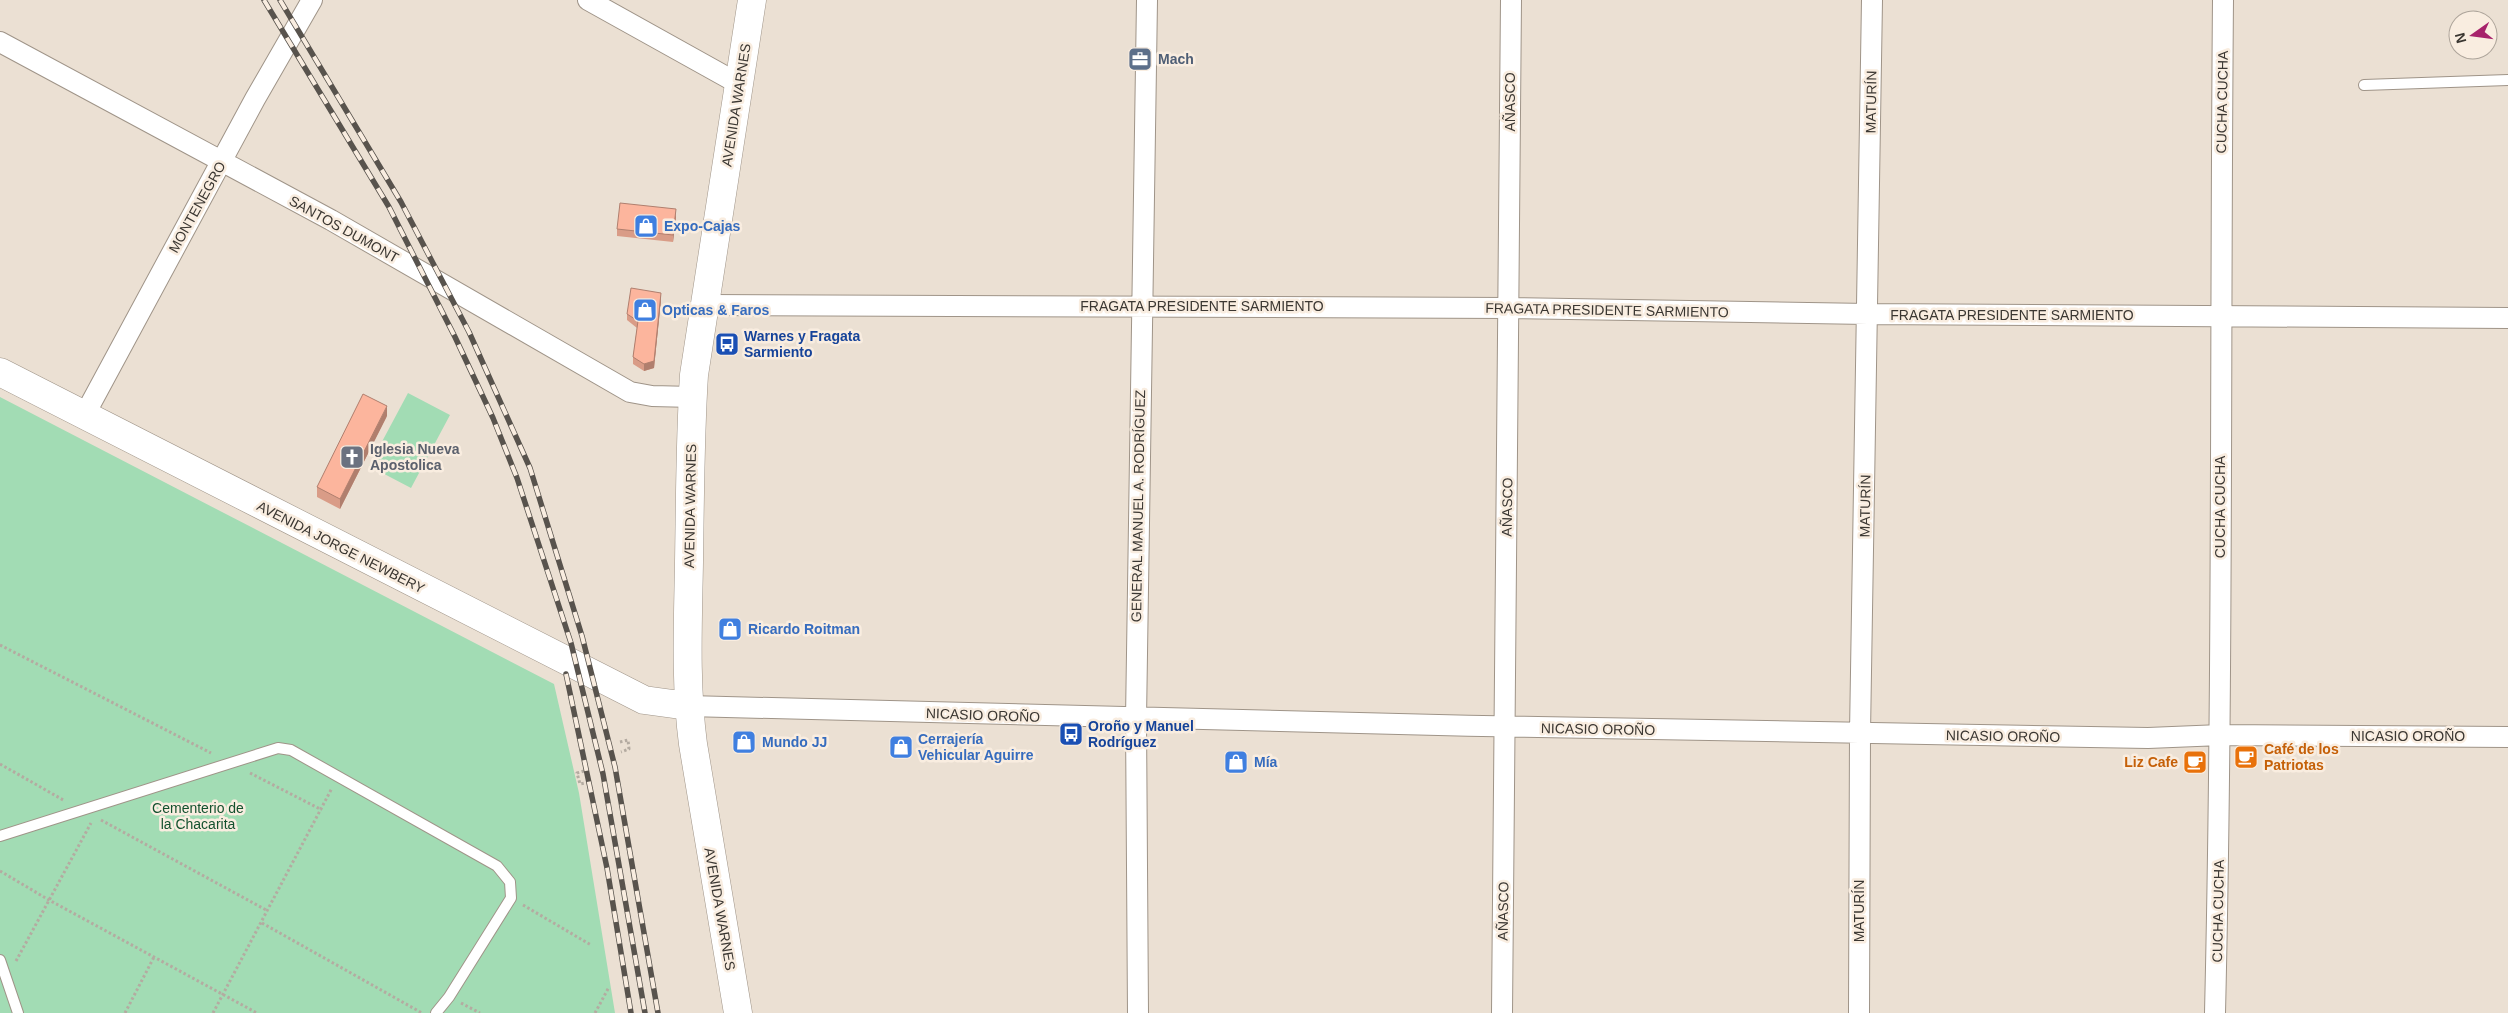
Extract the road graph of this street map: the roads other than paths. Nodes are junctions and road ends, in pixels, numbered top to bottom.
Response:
1 (312, 0) edge
2 (588, 0) edge
3 (752, 0) edge
4 (1146, 0) edge
5 (1511, 0) edge
6 (1872, 0) edge
7 (2223, 0) edge
8 (0, 42) edge
9 (2508, 80) edge
10 (739, 84) junction
11 (2364, 85) dead end
12 (222, 163) junction
13 (705, 305) junction
14 (1140, 305) junction
15 (1509, 308) junction
16 (1868, 314) junction
17 (2220, 317) junction
18 (2508, 318) edge
19 (0, 372) edge
20 (693, 397) junction
21 (84, 416) junction
22 (688, 706) junction
23 (1136, 719) junction
24 (1504, 728) junction
25 (1860, 734) junction
26 (2221, 735) junction
27 (2508, 737) edge
28 (0, 836) edge
29 (0, 960) edge
30 (18, 1013) edge
31 (436, 1013) edge
32 (738, 1013) edge
33 (1138, 1013) edge
34 (1502, 1013) edge
35 (1859, 1013) edge
36 (2215, 1013) edge

1 - 12 street, MONTENEGRO
2 - 10 street
3 - 10 main road, AVENIDA WARNES
4 - 14 street, GENERAL MANUEL A. RODRÍGUEZ
5 - 15 street, AÑASCO
6 - 16 street, MATURÍN
7 - 17 street, CUCHA CUCHA
8 - 12 street, SANTOS DUMONT
9 - 11 lane
10 - 13 main road, AVENIDA WARNES
12 - 20 street, SANTOS DUMONT
12 - 21 street, MONTENEGRO
13 - 14 street, FRAGATA PRESIDENTE SARMIENTO
13 - 20 main road, AVENIDA WARNES
14 - 15 street, FRAGATA PRESIDENTE SARMIENTO
14 - 23 street, GENERAL MANUEL A. RODRÍGUEZ
15 - 16 street, FRAGATA PRESIDENTE SARMIENTO
15 - 24 street, AÑASCO
16 - 17 street, FRAGATA PRESIDENTE SARMIENTO
16 - 25 street, MATURÍN
17 - 18 street, FRAGATA PRESIDENTE SARMIENTO
17 - 26 street, CUCHA CUCHA
19 - 21 main road, AVENIDA JORGE NEWBERY
20 - 22 main road, AVENIDA WARNES
21 - 22 main road, AVENIDA JORGE NEWBERY
22 - 23 street, NICASIO OROÑO
22 - 32 main road, AVENIDA WARNES
23 - 24 street, NICASIO OROÑO
23 - 33 street, GENERAL MANUEL A. RODRÍGUEZ
24 - 25 street, NICASIO OROÑO
24 - 34 street, AÑASCO
25 - 26 street, NICASIO OROÑO
25 - 35 street, MATURÍN
26 - 27 street, NICASIO OROÑO
26 - 36 street, CUCHA CUCHA
28 - 31 lane
29 - 30 lane

